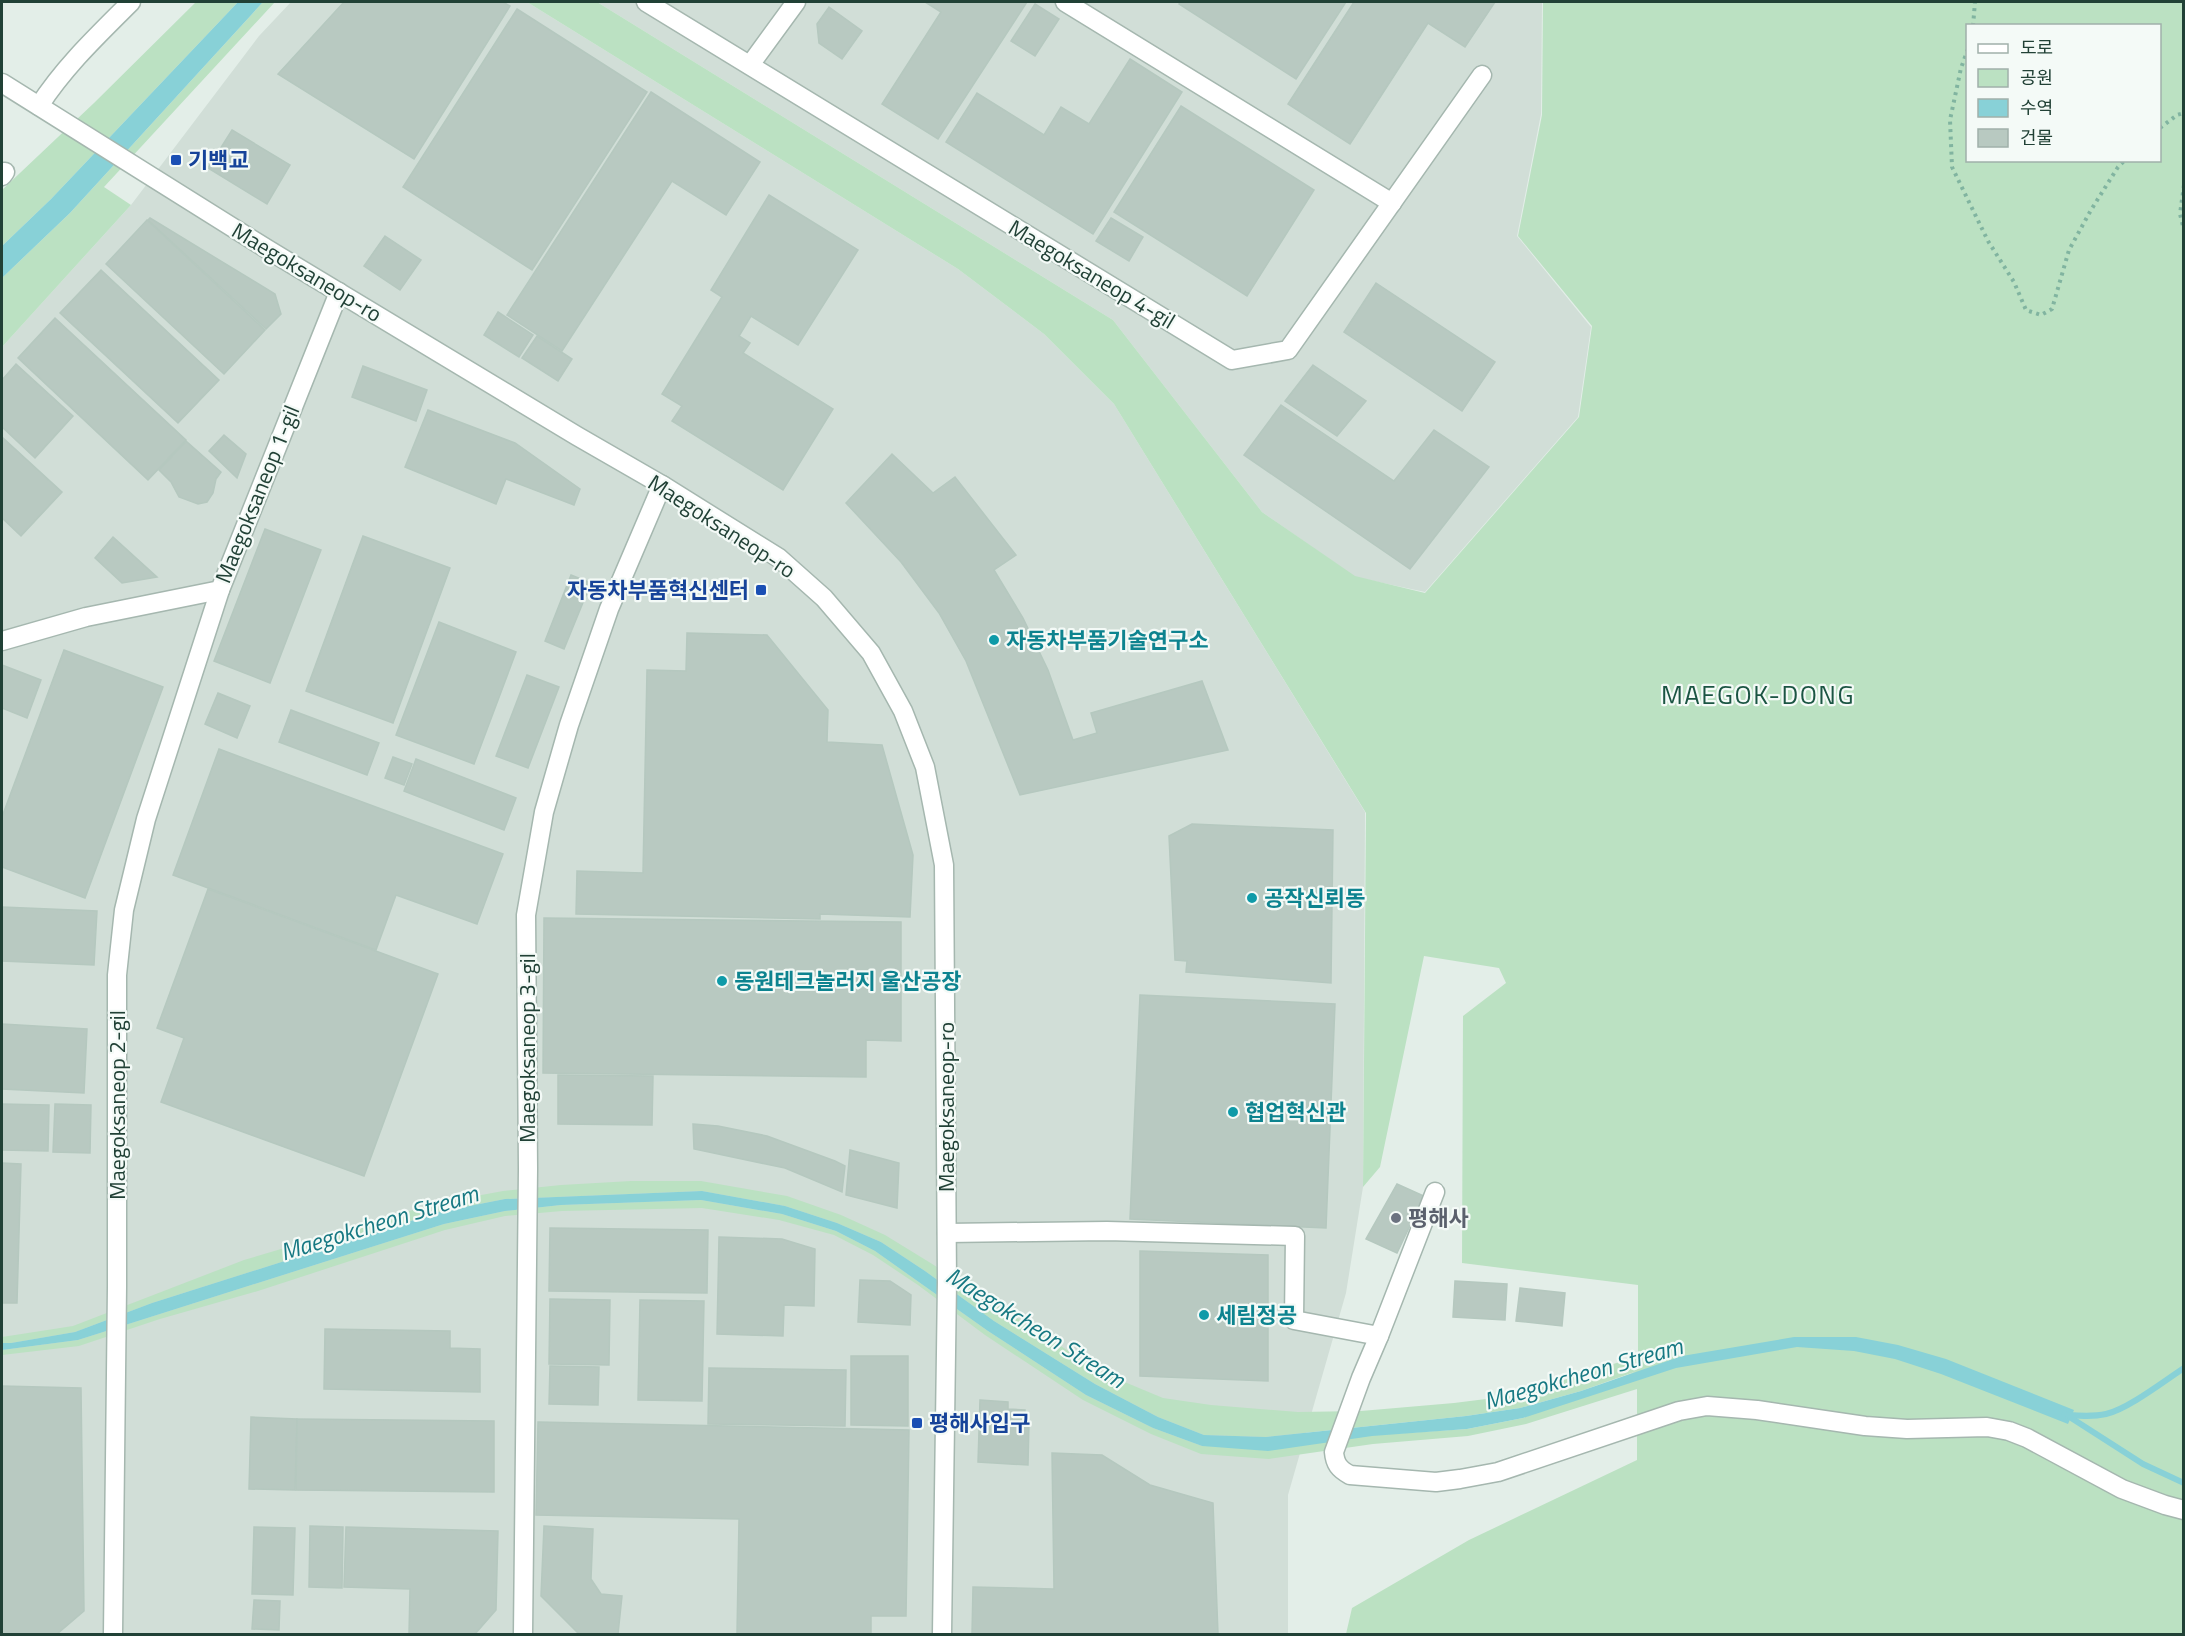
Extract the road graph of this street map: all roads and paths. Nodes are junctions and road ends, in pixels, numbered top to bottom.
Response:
1 (131, 2) edge
2 (646, 2) edge
3 (796, 2) edge
4 (1065, 2) edge
5 (1975, 2) edge
6 (1973, 24) edge
7 (1966, 54) edge
8 (750, 65) junction
9 (1482, 75) dead end
10 (2, 83) edge
11 (39, 106) junction
12 (2184, 113) edge
13 (2161, 127) edge
14 (2123, 162) edge
15 (2184, 185) edge
16 (1392, 203) junction
17 (2184, 230) edge
18 (339, 292) junction
19 (662, 485) junction
20 (220, 590) junction
21 (2, 641) edge
22 (1436, 1192) dead end
23 (947, 1233) junction
24 (1379, 1336) junction
25 (2184, 1510) edge
26 (113, 1635) edge
27 (523, 1635) edge
28 (942, 1635) edge

1 - 11 street
2 - 8 street, Maegoksaneop 4-gil
3 - 8 street
4 - 16 street
5 - 6 path
7 - 14 path
8 - 16 street, Maegoksaneop 4-gil
9 - 16 street, Maegoksaneop 4-gil
10 - 11 street
11 - 18 street, Maegoksaneop-ro
12 - 13 path
15 - 17 path
18 - 19 street, Maegoksaneop-ro
18 - 20 street, Maegoksaneop 1-gil
19 - 23 street, Maegoksaneop-ro
19 - 27 street, Maegoksaneop 3-gil
20 - 21 street, Maegoksaneop 1-gil
20 - 26 street, Maegoksaneop 2-gil
22 - 24 street
23 - 24 street
23 - 28 street, Maegoksaneop-ro
24 - 25 street

